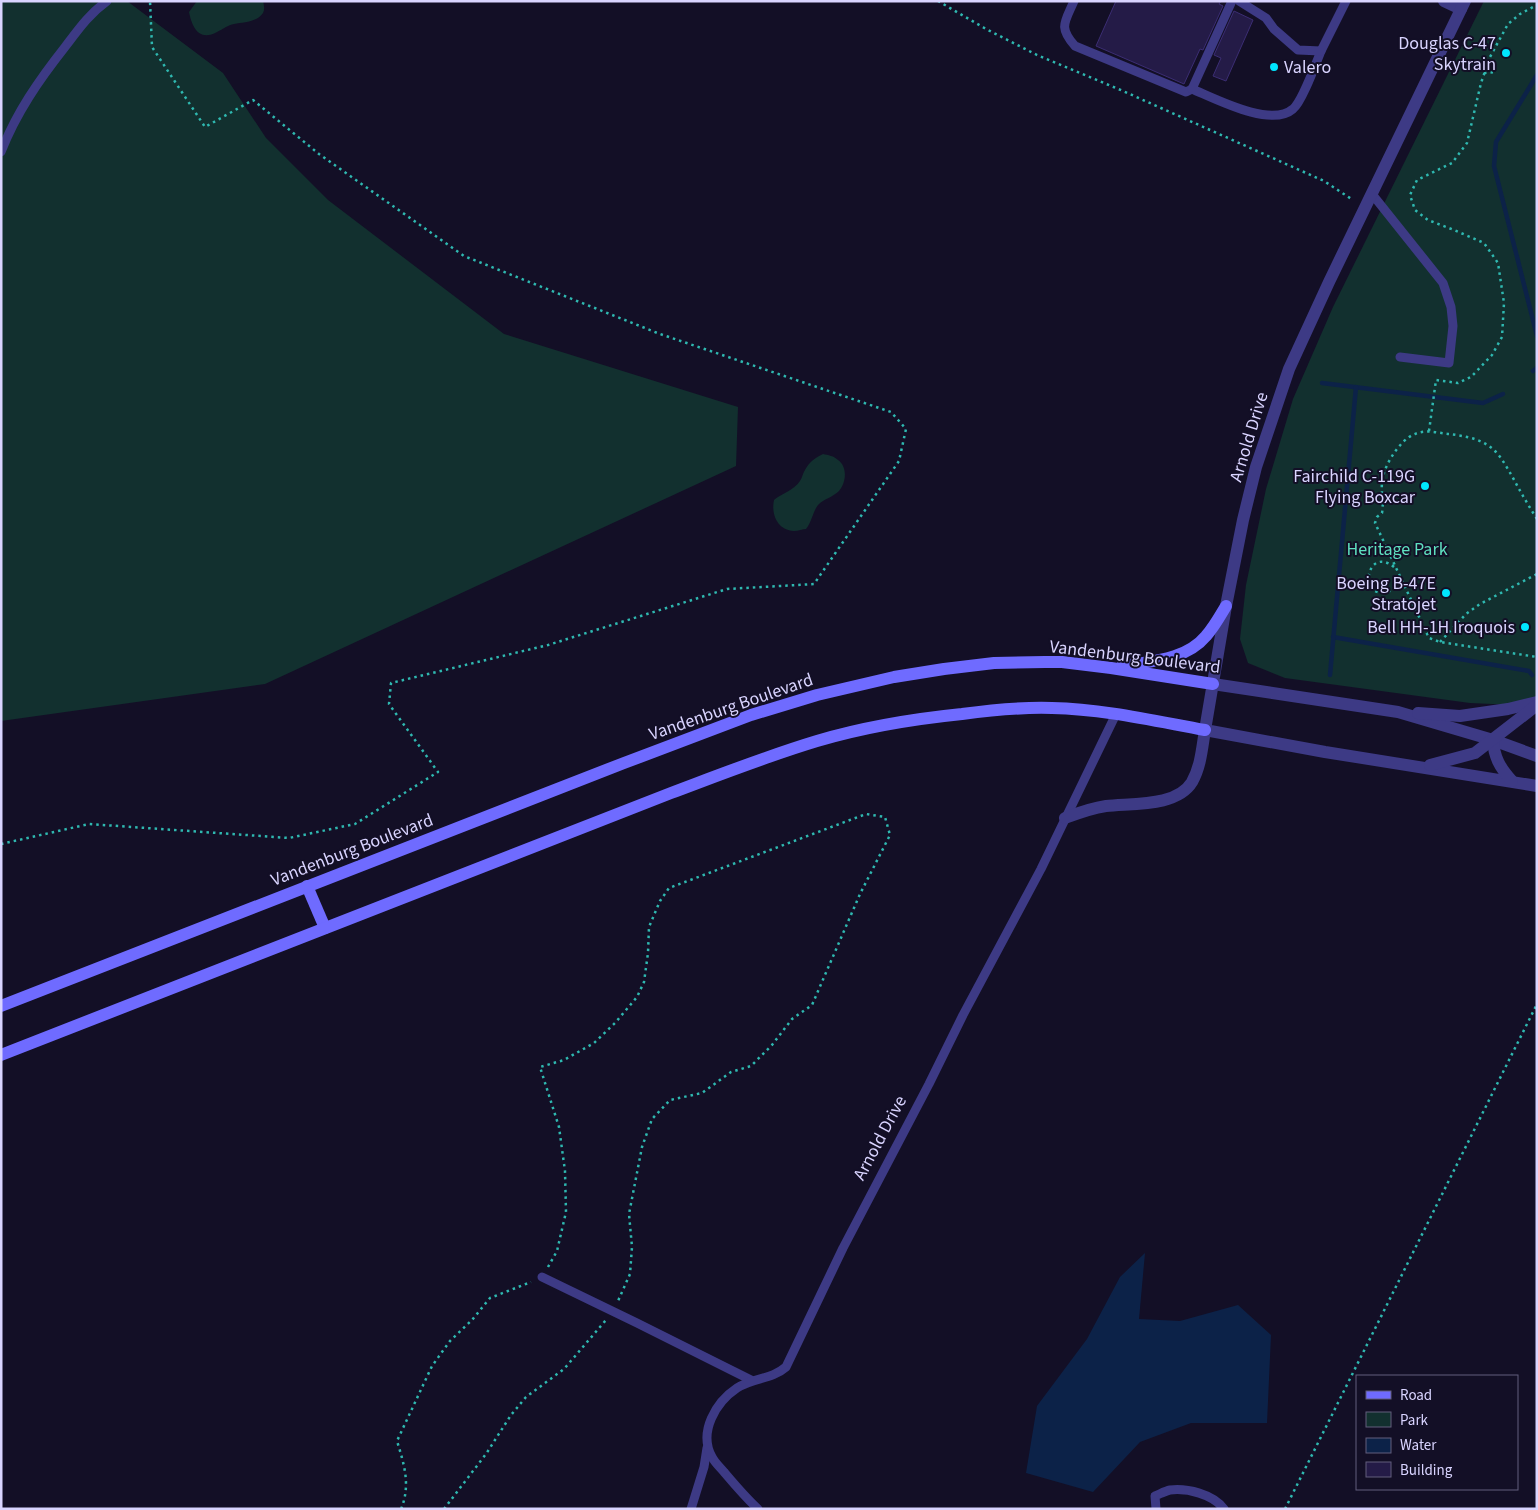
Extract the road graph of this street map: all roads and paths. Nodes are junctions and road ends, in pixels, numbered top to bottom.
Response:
1 (106, 1) edge
2 (150, 1) edge
3 (938, 1) edge
4 (1074, 1) edge
5 (1232, 1) edge
6 (1239, 1) edge
7 (1346, 1) edge
8 (1444, 1) edge
9 (1463, 5) edge
10 (1537, 5) edge
11 (1322, 51) junction
12 (1497, 72) dead end
13 (1484, 74) junction
14 (1192, 89) junction
15 (1, 152) edge
16 (1372, 194) junction
17 (1365, 208) junction
18 (1400, 357) dead end
19 (1429, 431) junction
20 (1537, 519) edge
21 (1396, 568) junction
22 (1398, 573) junction
23 (1537, 574) edge
24 (1226, 606) junction
25 (1440, 642) junction
26 (1537, 657) edge
27 (1111, 668) junction
28 (1213, 684) junction
29 (1537, 704) edge
30 (1398, 712) junction
31 (1116, 714) junction
32 (1205, 730) junction
33 (1494, 740) junction
34 (1537, 756) edge
35 (1422, 767) junction
36 (1512, 782) junction
37 (1537, 786) edge
38 (1065, 818) junction
39 (1, 844) edge
40 (307, 886) junction
41 (325, 928) junction
42 (1537, 1004) edge
43 (1, 1006) edge
44 (1, 1055) edge
45 (542, 1277) junction
46 (613, 1311) junction
47 (751, 1380) junction
48 (708, 1446) junction
49 (401, 1509) edge
50 (444, 1509) edge
51 (691, 1509) edge
52 (758, 1509) edge
53 (1156, 1509) edge
54 (1224, 1509) edge
55 (1284, 1509) edge

1 - 15 lane
2 - 39 path
3 - 17 path
4 - 14 lane
5 - 14 lane
6 - 11 lane
7 - 11 lane
8 - 9 street
9 - 16 street, Arnold Drive
10 - 13 path
11 - 14 lane
12 - 13 path
13 - 19 path
16 - 17 street, Arnold Drive
16 - 18 lane
17 - 24 street, Arnold Drive
19 - 20 path
19 - 21 path
21 - 22 path
21 - 22 path
22 - 25 path
23 - 25 path
24 - 27 main road
24 - 28 street, Arnold Drive
25 - 26 path
27 - 28 main road, Vandenburg Boulevard
27 - 40 main road, Vandenburg Boulevard
28 - 30 street, Vandenburg Boulevard
28 - 32 street, Arnold Drive
29 - 30 street
29 - 33 street
30 - 33 street, Vandenburg Boulevard
31 - 32 main road
31 - 38 lane, Arnold Drive
31 - 41 main road
32 - 35 street
32 - 38 street, Arnold Drive
33 - 34 street, Vandenburg Boulevard
33 - 35 street
33 - 36 street
35 - 36 street
36 - 37 street
38 - 47 lane, Arnold Drive
40 - 41 main road
40 - 43 main road, Vandenburg Boulevard
41 - 44 main road
42 - 55 path
45 - 46 lane
45 - 46 path
45 - 49 path
46 - 47 lane
46 - 50 path
47 - 48 lane, Arnold Drive
48 - 51 lane, Arnold Drive
48 - 52 lane
53 - 54 lane

